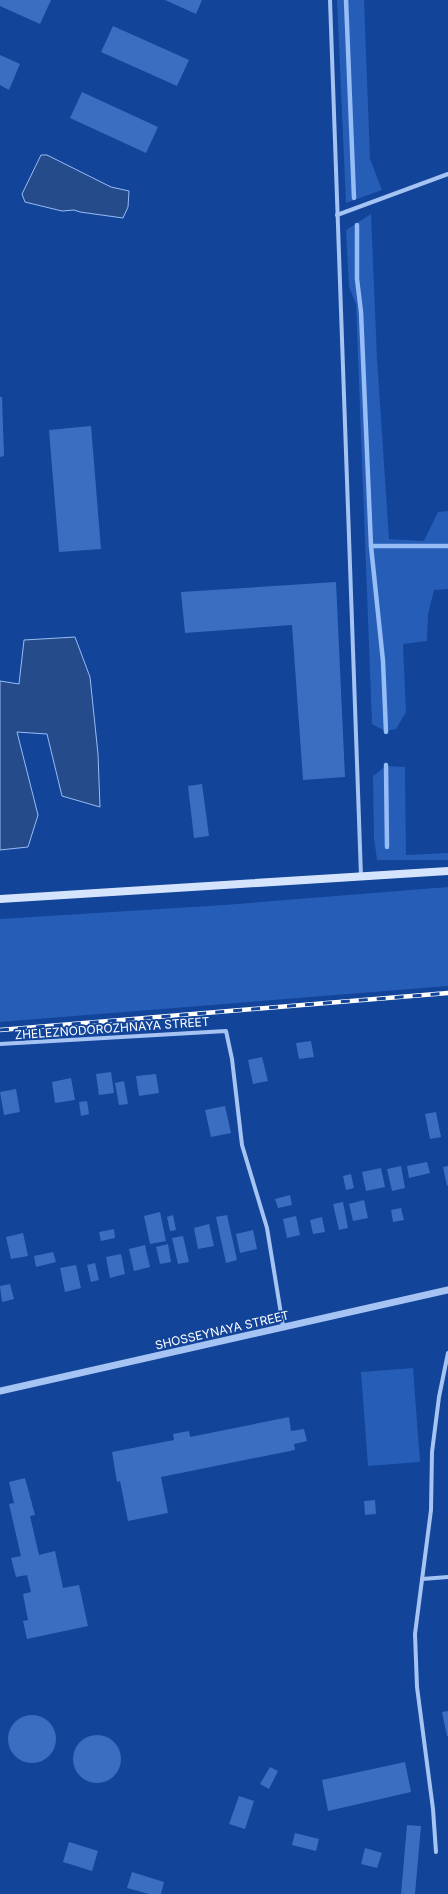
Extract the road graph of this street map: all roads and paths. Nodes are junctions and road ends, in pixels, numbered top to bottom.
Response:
1 (330, 0) edge
2 (448, 174) edge
3 (337, 215) junction
4 (448, 871) edge
5 (361, 877) junction
6 (0, 899) edge
7 (0, 1044) edge
8 (448, 1290) edge
9 (283, 1326) junction
10 (448, 1353) edge
11 (0, 1390) edge
12 (448, 1577) edge
13 (422, 1579) junction
14 (436, 1852) dead end

1 - 3 street
2 - 3 street
3 - 5 street
4 - 5 main road
5 - 6 main road
7 - 9 street, ZHELEZNODOROZHNAYA STREET
8 - 9 street, SHOSSEYNAYA STREET
9 - 11 street, SHOSSEYNAYA STREET
10 - 13 street
12 - 13 street
13 - 14 street

